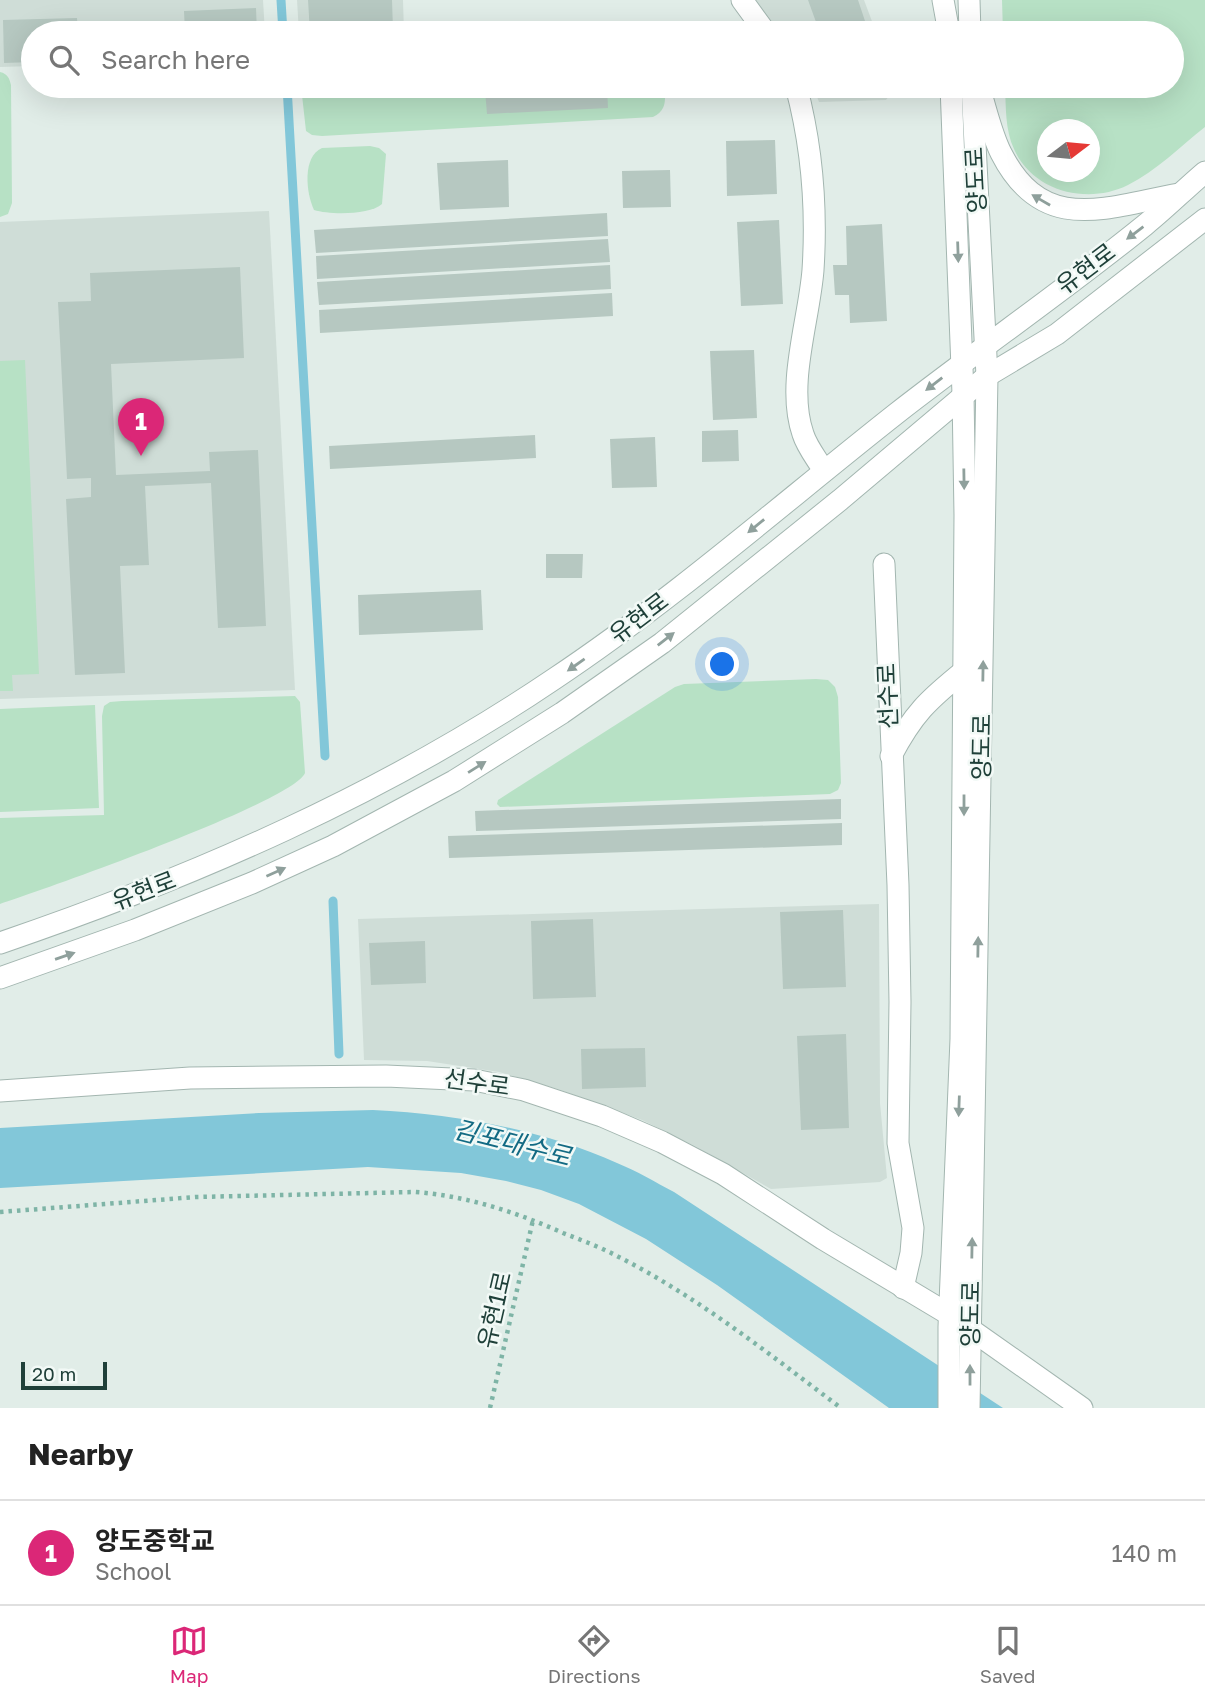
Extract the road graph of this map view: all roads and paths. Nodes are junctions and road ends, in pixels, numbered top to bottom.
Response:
1 (742, 0) edge
2 (943, 0) edge
3 (969, 0) edge
4 (757, 21) edge
5 (947, 21) edge
6 (970, 21) edge
7 (799, 98) edge
8 (951, 98) edge
9 (973, 98) edge
10 (983, 98) edge
11 (1205, 172) edge
12 (1180, 194) junction
13 (1205, 219) edge
14 (986, 345) junction
15 (962, 362) junction
16 (987, 376) junction
17 (963, 394) junction
18 (824, 471) junction
19 (884, 564) dead end
20 (964, 671) junction
21 (891, 757) junction
22 (0, 943) edge
23 (0, 978) edge
24 (0, 1091) edge
25 (0, 1212) edge
26 (533, 1220) junction
27 (903, 1288) junction
28 (949, 1321) junction
29 (970, 1335) junction
30 (490, 1408) edge
31 (842, 1408) edge
32 (949, 1408) edge
33 (970, 1408) edge
34 (1082, 1408) edge

1 - 4 street
2 - 5 street
3 - 6 street
7 - 18 street
8 -> 15 street, 양도로
9 - 14 street, 양도로
12 -> 10 street
11 - 12 street, 유현로
12 -> 14 street, 유현로
13 - 16 street, 유현로
14 - 15 street, 유현로
14 - 16 street, 양도로
15 - 17 street, 양도로
15 -> 18 street, 유현로
16 - 17 street, 유현로
29 -> 16 street, 양도로
17 -> 20 street, 양도로
23 -> 17 street, 유현로
18 -> 22 street, 유현로
19 - 21 street, 선수로
20 - 21 street
20 -> 28 street, 양도로
21 - 27 street, 선수로
24 - 27 street, 선수로
25 - 26 path
26 - 30 path, 유현1로
26 - 31 path
27 - 28 street, 선수로
28 - 32 street, 양도로
33 -> 29 street, 양도로
29 - 34 street

